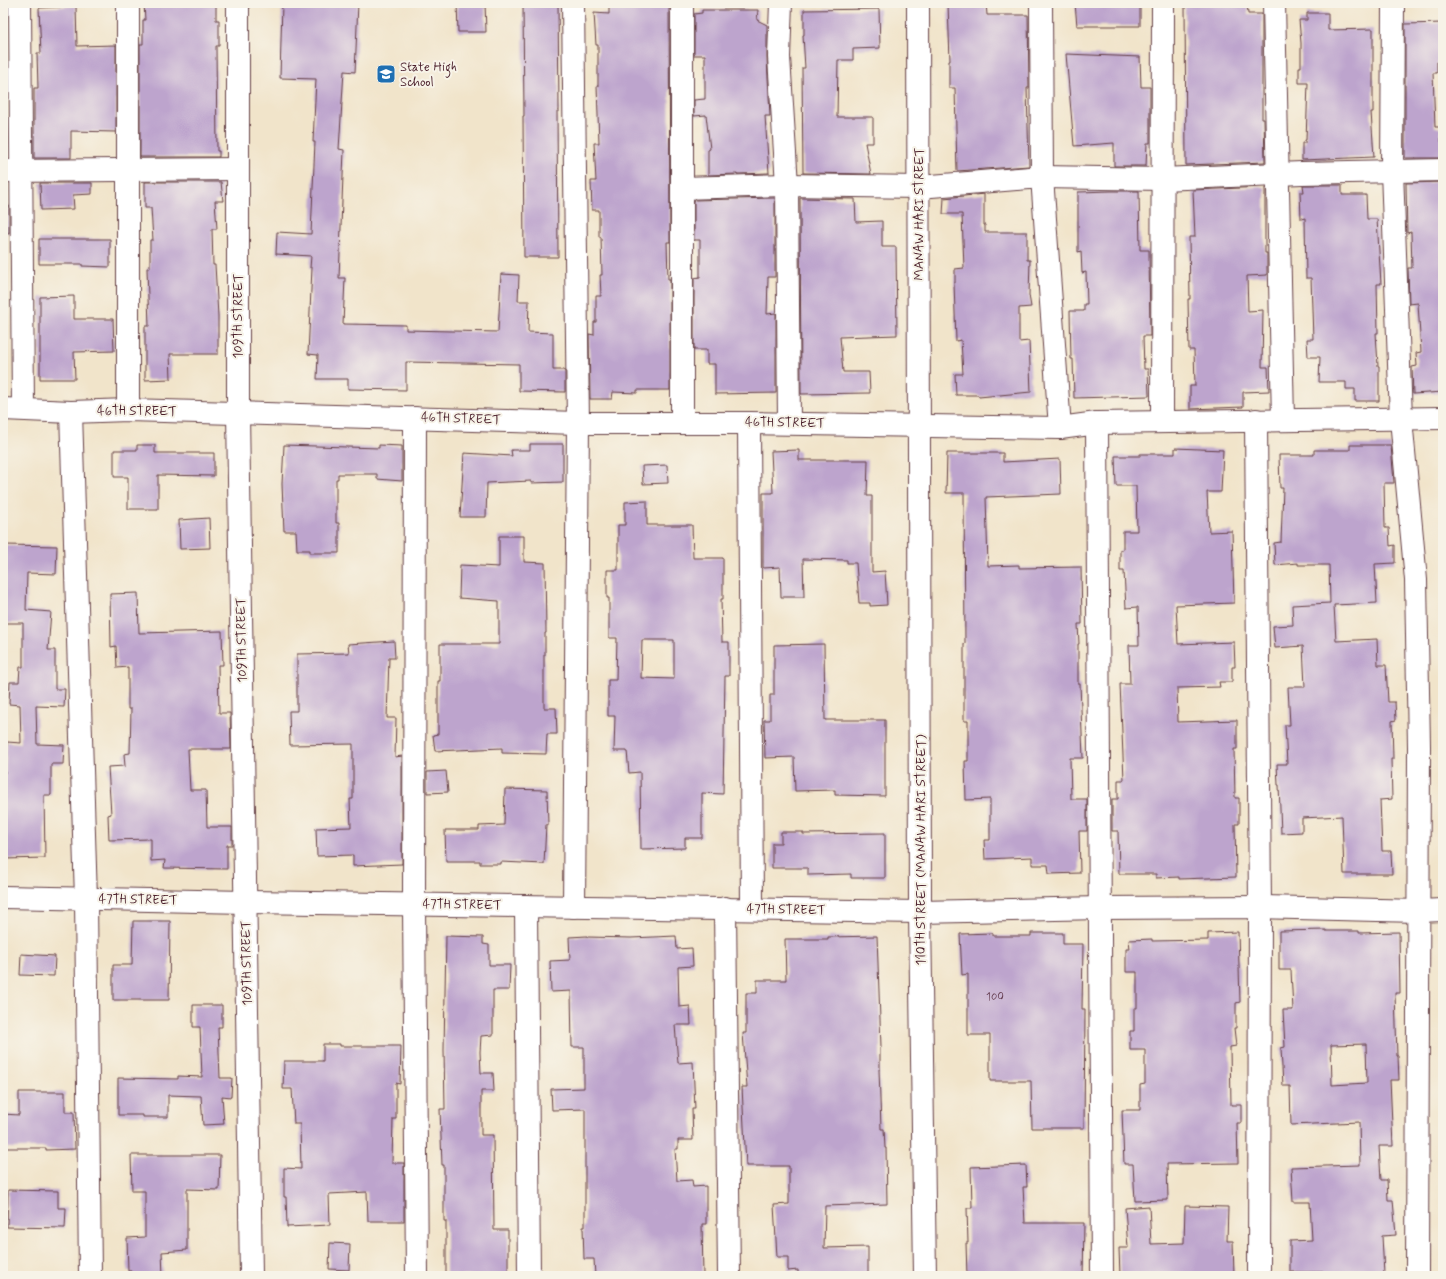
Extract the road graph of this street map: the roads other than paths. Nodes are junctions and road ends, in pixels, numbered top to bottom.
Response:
1 (20, 3) edge
2 (128, 3) edge
3 (238, 3) edge
4 (573, 3) edge
5 (682, 3) edge
6 (782, 3) edge
7 (918, 3) edge
8 (1041, 3) edge
9 (1163, 3) edge
10 (1274, 3) edge
11 (1392, 3) edge
12 (238, 169) junction
13 (128, 170) junction
14 (1443, 170) edge
15 (12, 171) edge
16 (1392, 171) junction
17 (1278, 174) junction
18 (1042, 178) junction
19 (1162, 179) junction
20 (787, 185) junction
21 (919, 187) junction
22 (682, 188) junction
23 (13, 409) edge
24 (128, 410) junction
25 (71, 412) junction
26 (238, 413) junction
27 (415, 418) junction
28 (1443, 418) edge
29 (1401, 419) junction
30 (1256, 420) junction
31 (1284, 420) junction
32 (1162, 422) junction
33 (578, 423) junction
34 (682, 423) junction
35 (749, 423) junction
36 (789, 423) junction
37 (1097, 423) junction
38 (920, 425) junction
39 (1060, 428) junction
40 (3, 897) edge
41 (86, 899) junction
42 (246, 902) junction
43 (414, 905) junction
44 (526, 906) junction
45 (574, 907) junction
46 (1260, 907) junction
47 (725, 908) junction
48 (1100, 908) junction
49 (752, 909) junction
50 (1443, 910) edge
51 (1418, 911) junction
52 (920, 912) junction
53 (90, 1276) edge
54 (251, 1276) edge
55 (417, 1276) edge
56 (528, 1276) edge
57 (729, 1276) edge
58 (925, 1276) edge
59 (1102, 1276) edge
60 (1259, 1276) edge
61 (1416, 1276) edge

1 - 15 street
2 - 13 street
3 - 12 street, 109TH STREET
4 - 33 street
5 - 22 street
6 - 20 street
7 - 21 street, MANAW HARI STREET
8 - 18 street
9 - 19 street
10 - 17 street
11 - 16 street
12 - 13 street
12 - 26 street, 109TH STREET
13 - 15 street
13 - 24 street
14 - 16 street
15 - 23 street
16 - 17 street
16 - 29 street
17 - 19 street
17 - 31 street
18 - 19 street
18 - 21 street
18 - 39 street
19 - 32 street
20 - 21 street
20 - 22 street
20 - 36 street
21 - 38 street, MANAW HARI STREET
22 - 34 street
23 - 25 street, 46TH STREET
24 - 25 street, 46TH STREET
24 - 26 street, 46TH STREET
25 - 41 street
26 - 27 street, 46TH STREET
26 - 42 street, 109TH STREET
27 - 33 street, 46TH STREET
27 - 43 street
28 - 29 street, 46TH STREET
29 - 31 street, 46TH STREET
29 - 51 street
30 - 31 street, 46TH STREET
30 - 32 street, 46TH STREET
30 - 46 street
32 - 37 street, 46TH STREET
33 - 34 street, 46TH STREET
33 - 45 street
34 - 35 street, 46TH STREET
35 - 36 street, 46TH STREET
35 - 49 street
36 - 38 street, 46TH STREET
37 - 39 street, 46TH STREET
37 - 48 street
38 - 39 street, 46TH STREET
38 - 52 street, 110TH STREET (MANAW HARI STREET)
40 - 41 street, 47TH STREET
41 - 42 street, 47TH STREET
41 - 53 street
42 - 43 street, 47TH STREET
42 - 54 street, 109TH STREET
43 - 44 street, 47TH STREET
43 - 55 street
44 - 45 street, 47TH STREET
44 - 56 street
45 - 47 street, 47TH STREET
46 - 48 street, 47TH STREET
46 - 51 street, 47TH STREET
46 - 60 street
47 - 49 street, 47TH STREET
47 - 57 street
48 - 52 street, 47TH STREET
48 - 59 street
49 - 52 street, 47TH STREET
50 - 51 street, 47TH STREET
51 - 61 street
52 - 58 street, 110TH STREET (MANAW HARI STREET)

